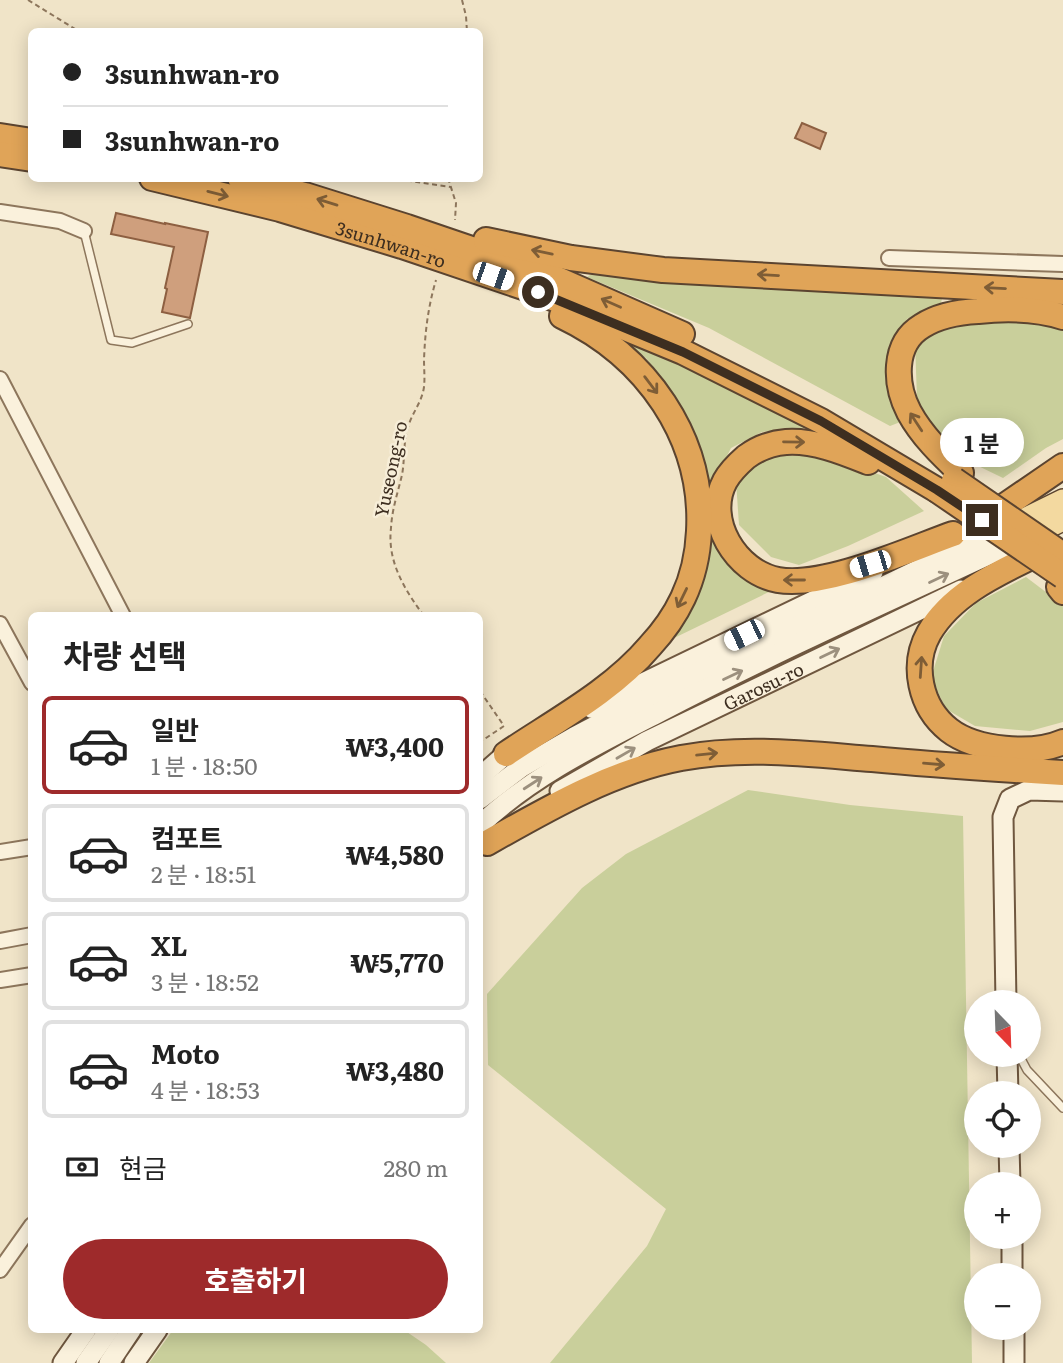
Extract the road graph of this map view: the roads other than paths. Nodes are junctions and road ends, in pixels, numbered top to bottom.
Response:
1 (0, 136) edge
2 (28, 140) edge
3 (0, 153) edge
4 (28, 158) edge
5 (168, 182) edge
6 (255, 182) edge
7 (0, 212) edge
8 (360, 213) junction
9 (84, 230) joint
10 (402, 246) junction
11 (889, 258) dead end
12 (1063, 264) edge
13 (1063, 292) edge
14 (1063, 317) edge
15 (188, 324) dead end
16 (0, 379) edge
17 (1063, 466) edge
18 (951, 481) junction
19 (1063, 481) edge
20 (1063, 500) edge
21 (1063, 520) edge
22 (953, 534) junction
23 (1031, 537) edge
24 (1061, 585) edge
25 (121, 612) edge
26 (0, 624) edge
27 (28, 676) edge
28 (1063, 742) edge
29 (506, 754) junction
30 (1063, 773) edge
31 (483, 774) edge
32 (1063, 791) edge
33 (483, 797) edge
34 (483, 842) edge
35 (483, 842) edge
36 (28, 848) edge
37 (0, 852) edge
38 (28, 936) edge
39 (0, 942) edge
40 (28, 976) edge
41 (0, 980) edge
42 (1006, 990) edge
43 (1026, 1068) edge
44 (1063, 1108) edge
45 (28, 1232) edge
46 (0, 1270) edge
47 (84, 1333) edge
48 (107, 1333) edge
49 (129, 1333) edge
50 (155, 1333) edge
51 (1014, 1340) edge
52 (63, 1363) edge
53 (86, 1363) edge
54 (108, 1363) edge
55 (135, 1363) edge
56 (1014, 1363) edge

1 - 2 highway
3 - 4 highway
5 -> 10 highway, 3sunhwan-ro
8 -> 6 highway, 3sunhwan-ro
7 - 9 street
13 -> 8 highway
18 -> 8 highway, 3sunhwan-ro
9 - 15 lane
10 - 18 highway, 3sunhwan-ro
10 -> 29 highway
11 - 12 street
18 -> 14 highway
16 - 25 street
17 - 23 highway
22 -> 18 highway
18 - 23 highway, bridge
19 - 23 main road
20 - 23 main road, Garosu-ro
21 - 23 main road, Garosu-ro
22 - 23 main road
22 - 29 main road
23 - 24 highway, bridge
28 -> 23 highway
23 -> 33 main road, Garosu-ro
34 -> 23 main road, Garosu-ro
26 - 27 street
29 - 31 main road
35 -> 30 highway
32 - 42 main road
36 - 37 street
38 - 39 street
40 - 41 street
43 - 44 lane
45 - 46 street
47 - 52 main road
48 - 53 main road
49 - 54 main road
50 - 55 main road
51 - 56 main road

